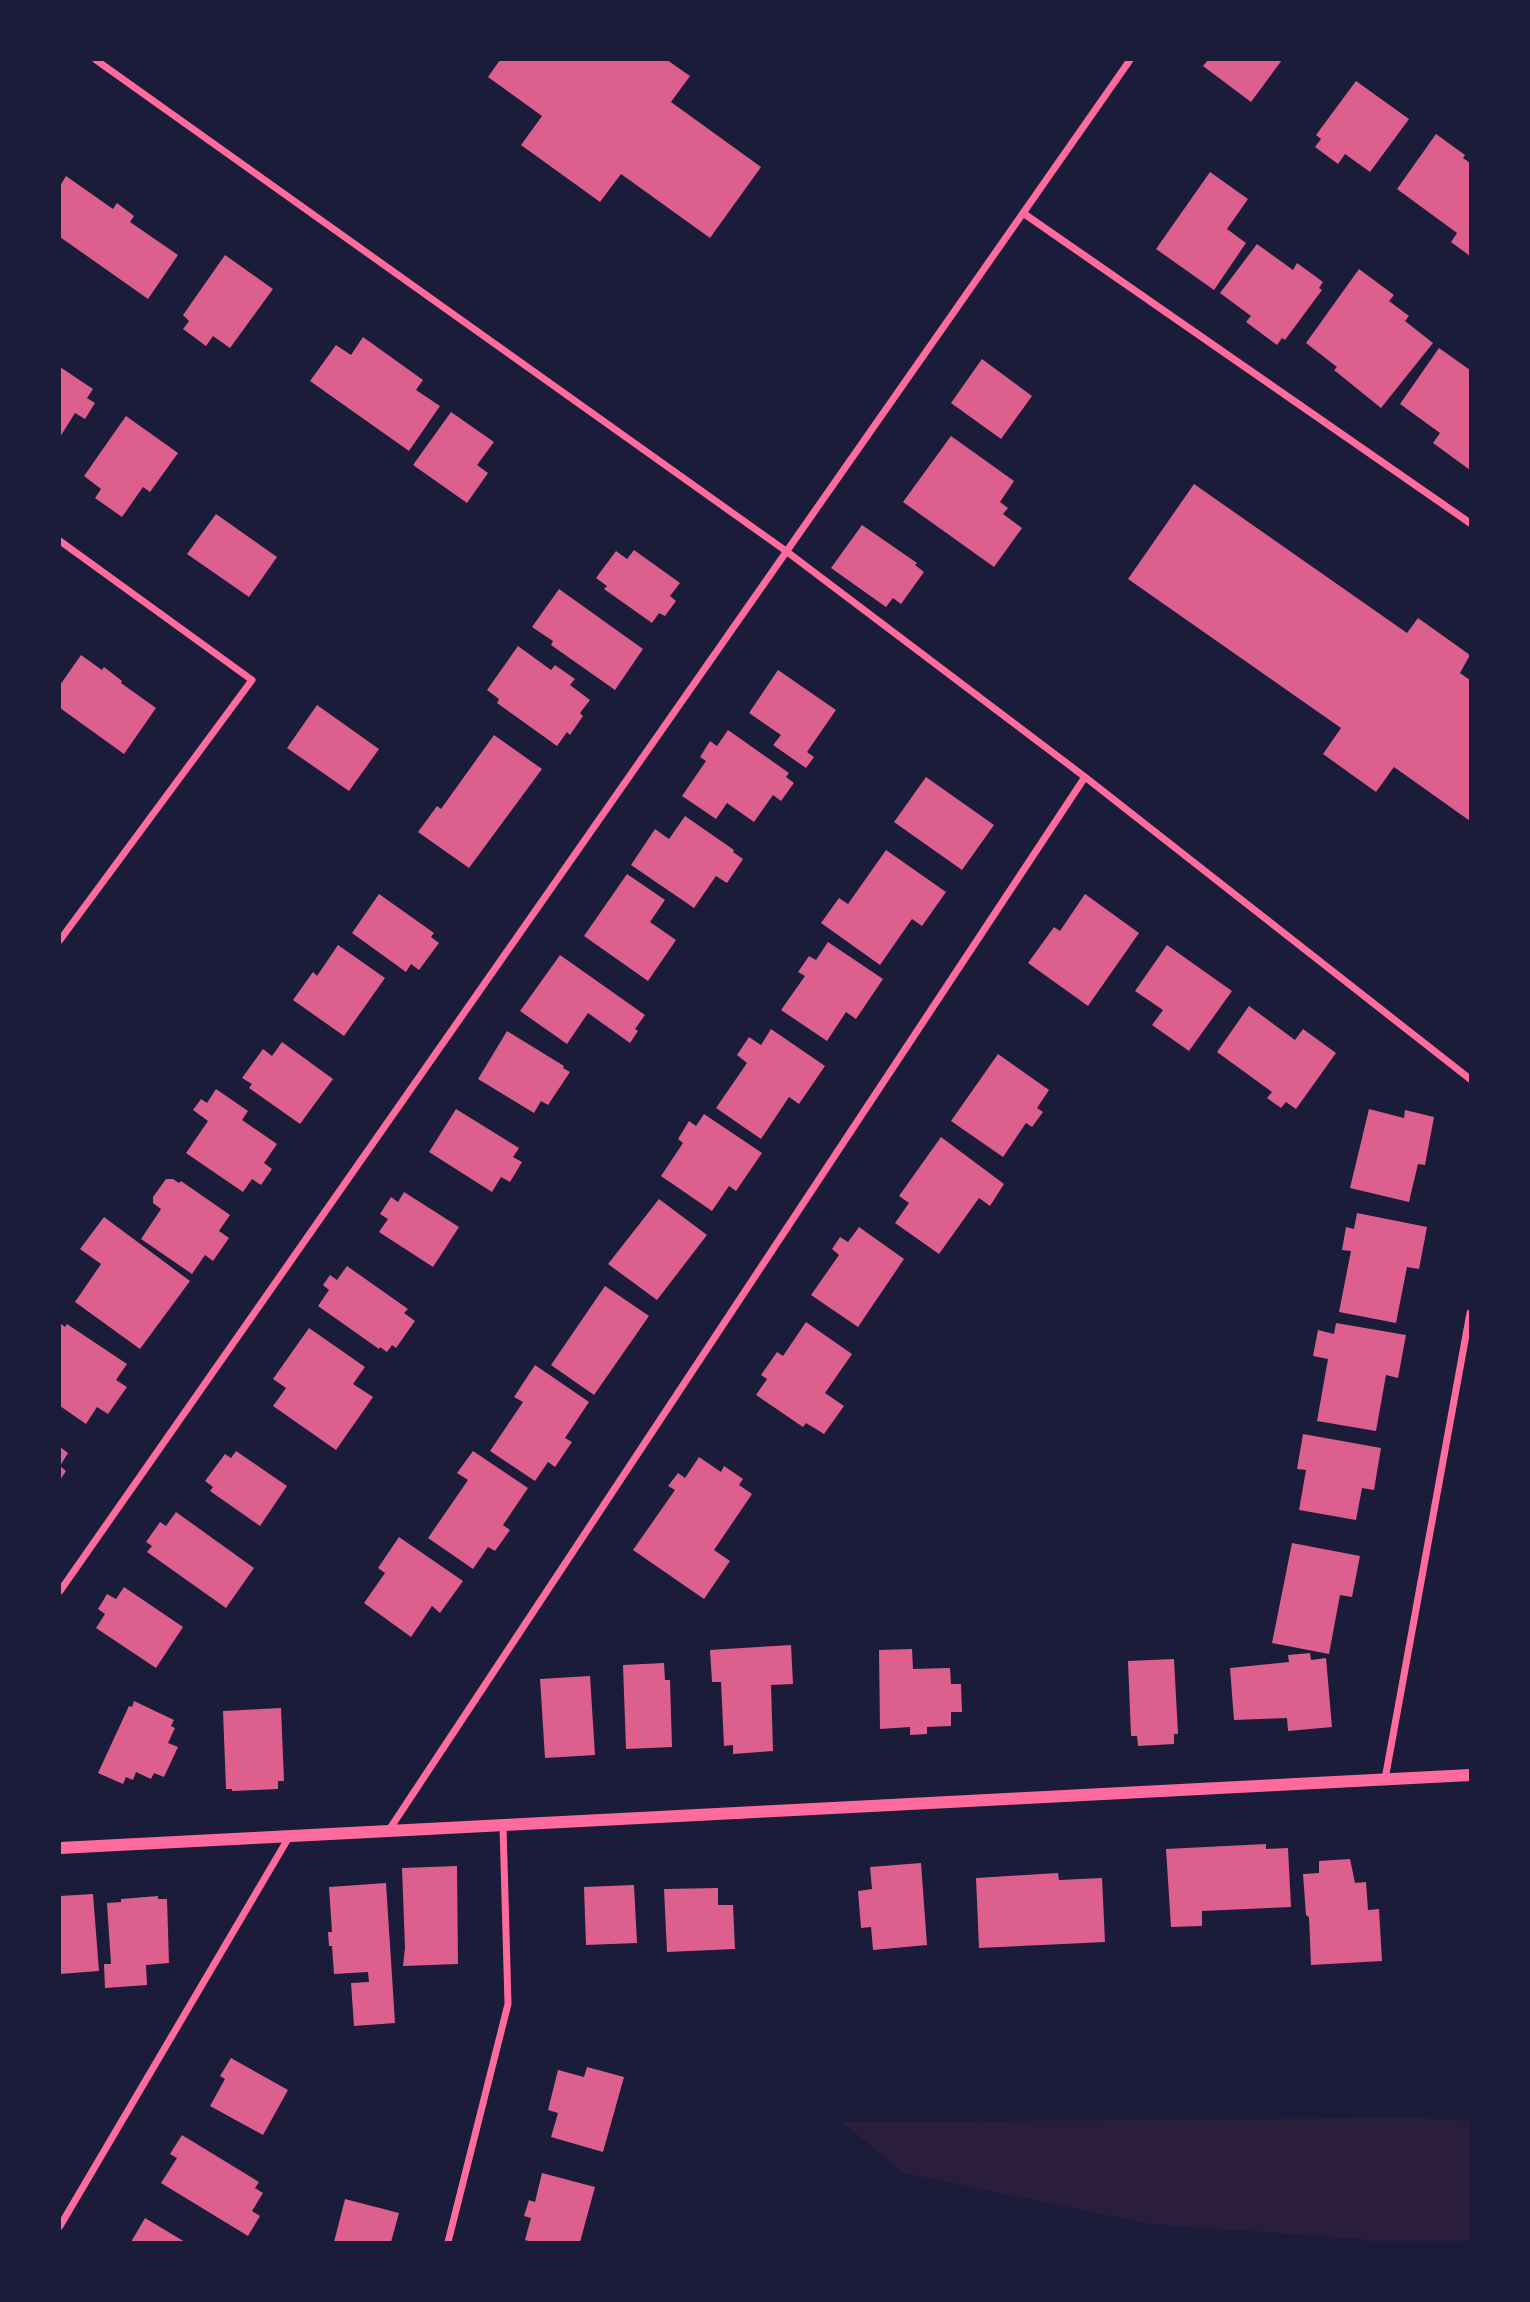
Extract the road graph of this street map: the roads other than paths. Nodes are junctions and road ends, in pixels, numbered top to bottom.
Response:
1 (96, 60) edge
2 (1130, 60) edge
3 (1023, 213) junction
4 (1471, 523) edge
5 (60, 541) edge
6 (786, 551) junction
7 (1086, 777) junction
8 (60, 940) edge
9 (1471, 1079) edge
10 (1471, 1313) edge
11 (60, 1591) edge
12 (1471, 1775) edge
13 (1385, 1779) junction
14 (503, 1826) junction
15 (388, 1832) junction
16 (289, 1837) junction
17 (60, 1848) edge
18 (60, 2226) edge
19 (449, 2242) edge

1 - 6 street
2 - 3 street
3 - 4 street
3 - 6 street
5 - 8 street
6 - 7 street
6 - 11 street
7 - 9 street
7 - 15 street
10 - 13 street
12 - 13 street
13 - 14 street
14 - 15 street
14 - 19 street
15 - 16 street
16 - 17 street
16 - 18 street

